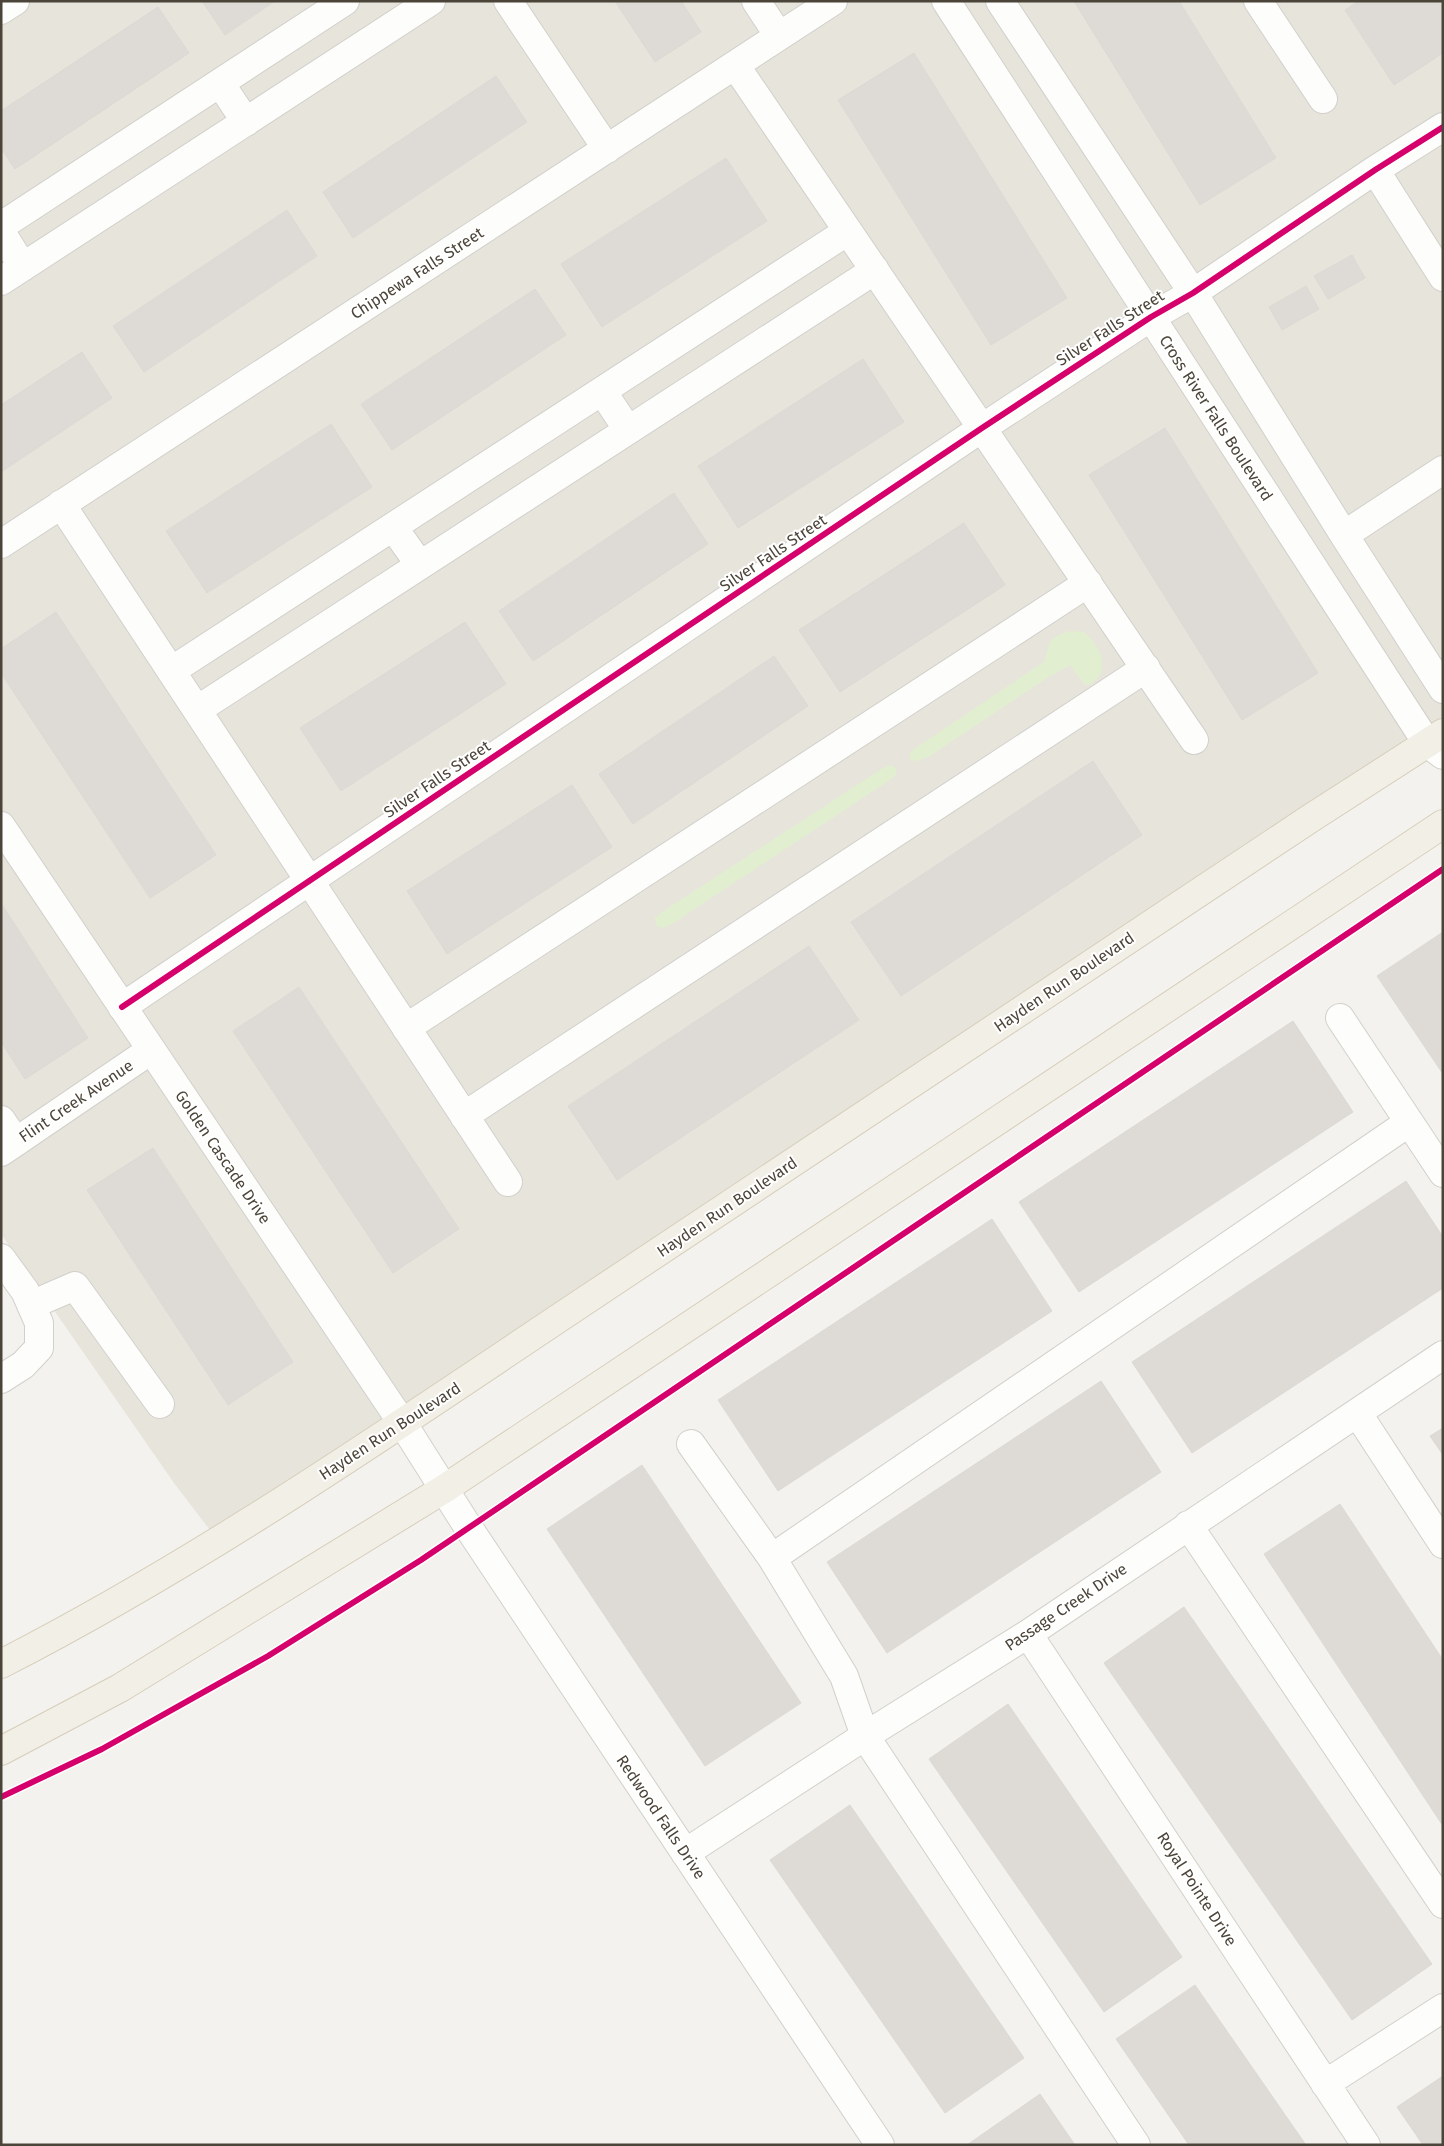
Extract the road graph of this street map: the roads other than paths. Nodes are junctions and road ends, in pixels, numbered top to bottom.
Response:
1 (15, 1) edge
2 (345, 1) edge
3 (431, 1) edge
4 (508, 1) edge
5 (756, 1) edge
6 (833, 1) edge
7 (946, 1) edge
8 (1000, 1) edge
9 (1258, 1) edge
10 (1, 10) edge
11 (779, 36) junction
12 (735, 65) junction
13 (220, 83) junction
14 (1323, 99) dead end
15 (246, 122) junction
16 (1443, 127) edge
17 (607, 149) junction
18 (1375, 170) junction
19 (1, 226) edge
20 (848, 231) junction
21 (1, 232) edge
22 (874, 270) junction
23 (12, 274) edge
24 (1443, 277) edge
25 (1193, 293) junction
26 (1151, 317) junction
27 (602, 391) junction
28 (982, 428) junction
29 (628, 430) junction
30 (1443, 470) edge
31 (61, 504) junction
32 (393, 526) junction
33 (1344, 536) junction
34 (1, 544) edge
35 (420, 565) junction
36 (1088, 583) junction
37 (1146, 668) junction
38 (171, 671) junction
39 (1443, 689) edge
40 (197, 710) junction
41 (1194, 740) dead end
42 (1438, 743) edge
43 (1443, 824) edge
44 (1, 826) edge
45 (310, 881) junction
46 (122, 1007) junction
47 (1340, 1018) dead end
48 (406, 1028) junction
49 (151, 1050) junction
50 (464, 1116) junction
51 (1408, 1123) junction
52 (6, 1138) edge
53 (1443, 1173) edge
54 (508, 1182) dead end
55 (1, 1258) edge
56 (31, 1305) junction
57 (1443, 1355) edge
58 (1, 1379) edge
59 (160, 1404) dead end
60 (1358, 1414) junction
61 (403, 1424) junction
62 (691, 1444) dead end
63 (444, 1489) junction
64 (1188, 1525) junction
65 (1443, 1544) edge
66 (772, 1558) junction
67 (1028, 1634) junction
68 (1, 1664) edge
69 (865, 1736) junction
70 (1, 1751) edge
71 (685, 1854) junction
72 (1443, 1904) edge
73 (1443, 2008) edge
74 (1326, 2084) junction
75 (880, 2145) edge
76 (1136, 2145) edge
77 (1366, 2145) edge

1 - 10 street
2 - 13 street
3 - 15 street
4 - 17 street
5 - 11 street
6 - 11 street, Chippewa Falls Street
7 - 26 street, Cross River Falls Boulevard
8 - 25 street
9 - 14 street
11 - 12 street, Chippewa Falls Street
12 - 17 street, Chippewa Falls Street
12 - 20 street
13 - 15 street
13 - 19 street
15 - 23 street
16 - 18 street, Silver Falls Street
17 - 31 street, Chippewa Falls Street
18 - 24 street
18 - 25 street, Silver Falls Street
20 - 22 street
20 - 27 street
21 - 23 street
22 - 28 street
22 - 29 street
25 - 26 street, Silver Falls Street
25 - 33 street
26 - 28 street, Silver Falls Street
26 - 42 street, Cross River Falls Boulevard
27 - 29 street
27 - 32 street
28 - 36 street
28 - 45 street, Silver Falls Street
29 - 35 street
30 - 33 street
31 - 34 street, Chippewa Falls Street
31 - 38 street
32 - 35 street
32 - 38 street
33 - 39 street
35 - 40 street
36 - 37 street
36 - 48 street
37 - 41 street
37 - 50 street
38 - 40 street
40 - 45 street
42 - 61 main road, Hayden Run Boulevard
43 - 63 main road
44 - 46 street, Golden Cascade Drive
45 - 46 street, Silver Falls Street
45 - 48 street
46 - 49 street, Golden Cascade Drive
47 - 51 street
48 - 50 street
49 - 52 street, Flint Creek Avenue
49 - 61 street, Golden Cascade Drive
50 - 54 street
51 - 53 street
51 - 66 street
55 - 56 street
56 - 58 street
56 - 59 street
57 - 60 street, Passage Creek Drive
60 - 64 street, Passage Creek Drive
60 - 65 street
61 - 63 street, Golden Cascade Drive
61 - 68 main road, Hayden Run Boulevard
62 - 66 street
63 - 70 main road
63 - 71 street, Redwood Falls Drive
64 - 67 street, Passage Creek Drive
64 - 72 street
66 - 69 street
67 - 69 street, Passage Creek Drive
67 - 74 street, Royal Pointe Drive
69 - 71 street, Passage Creek Drive
69 - 76 street
71 - 75 street, Redwood Falls Drive
73 - 74 street
74 - 77 street, Royal Pointe Drive

